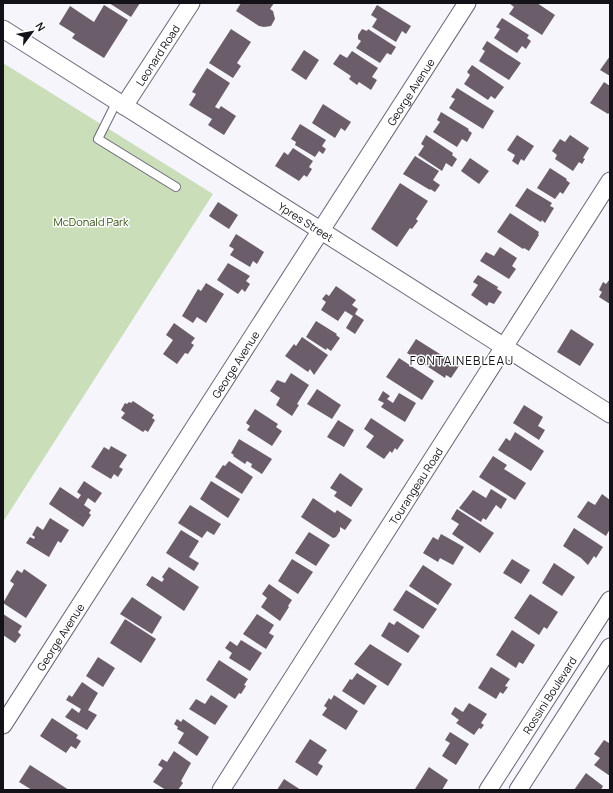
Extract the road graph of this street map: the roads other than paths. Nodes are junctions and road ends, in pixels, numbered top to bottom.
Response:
1 (190, 3) edge
2 (467, 3) edge
3 (3, 28) edge
4 (120, 104) junction
5 (610, 181) edge
6 (176, 187) dead end
7 (321, 230) junction
8 (504, 347) junction
9 (610, 414) edge
10 (610, 600) edge
11 (610, 647) edge
12 (3, 725) edge
13 (221, 790) edge
14 (488, 790) edge
15 (518, 790) edge

1 - 4 street, Leonard Road
2 - 7 street, George Avenue
3 - 4 street, Ypres Street
4 - 6 lane
4 - 7 street, Ypres Street
5 - 8 street, Tourangeau Road
7 - 8 street, Ypres Street
7 - 12 street, George Avenue
8 - 9 street, Ypres Street
8 - 13 street, Tourangeau Road
10 - 14 street, Rossini Boulevard
11 - 15 street

